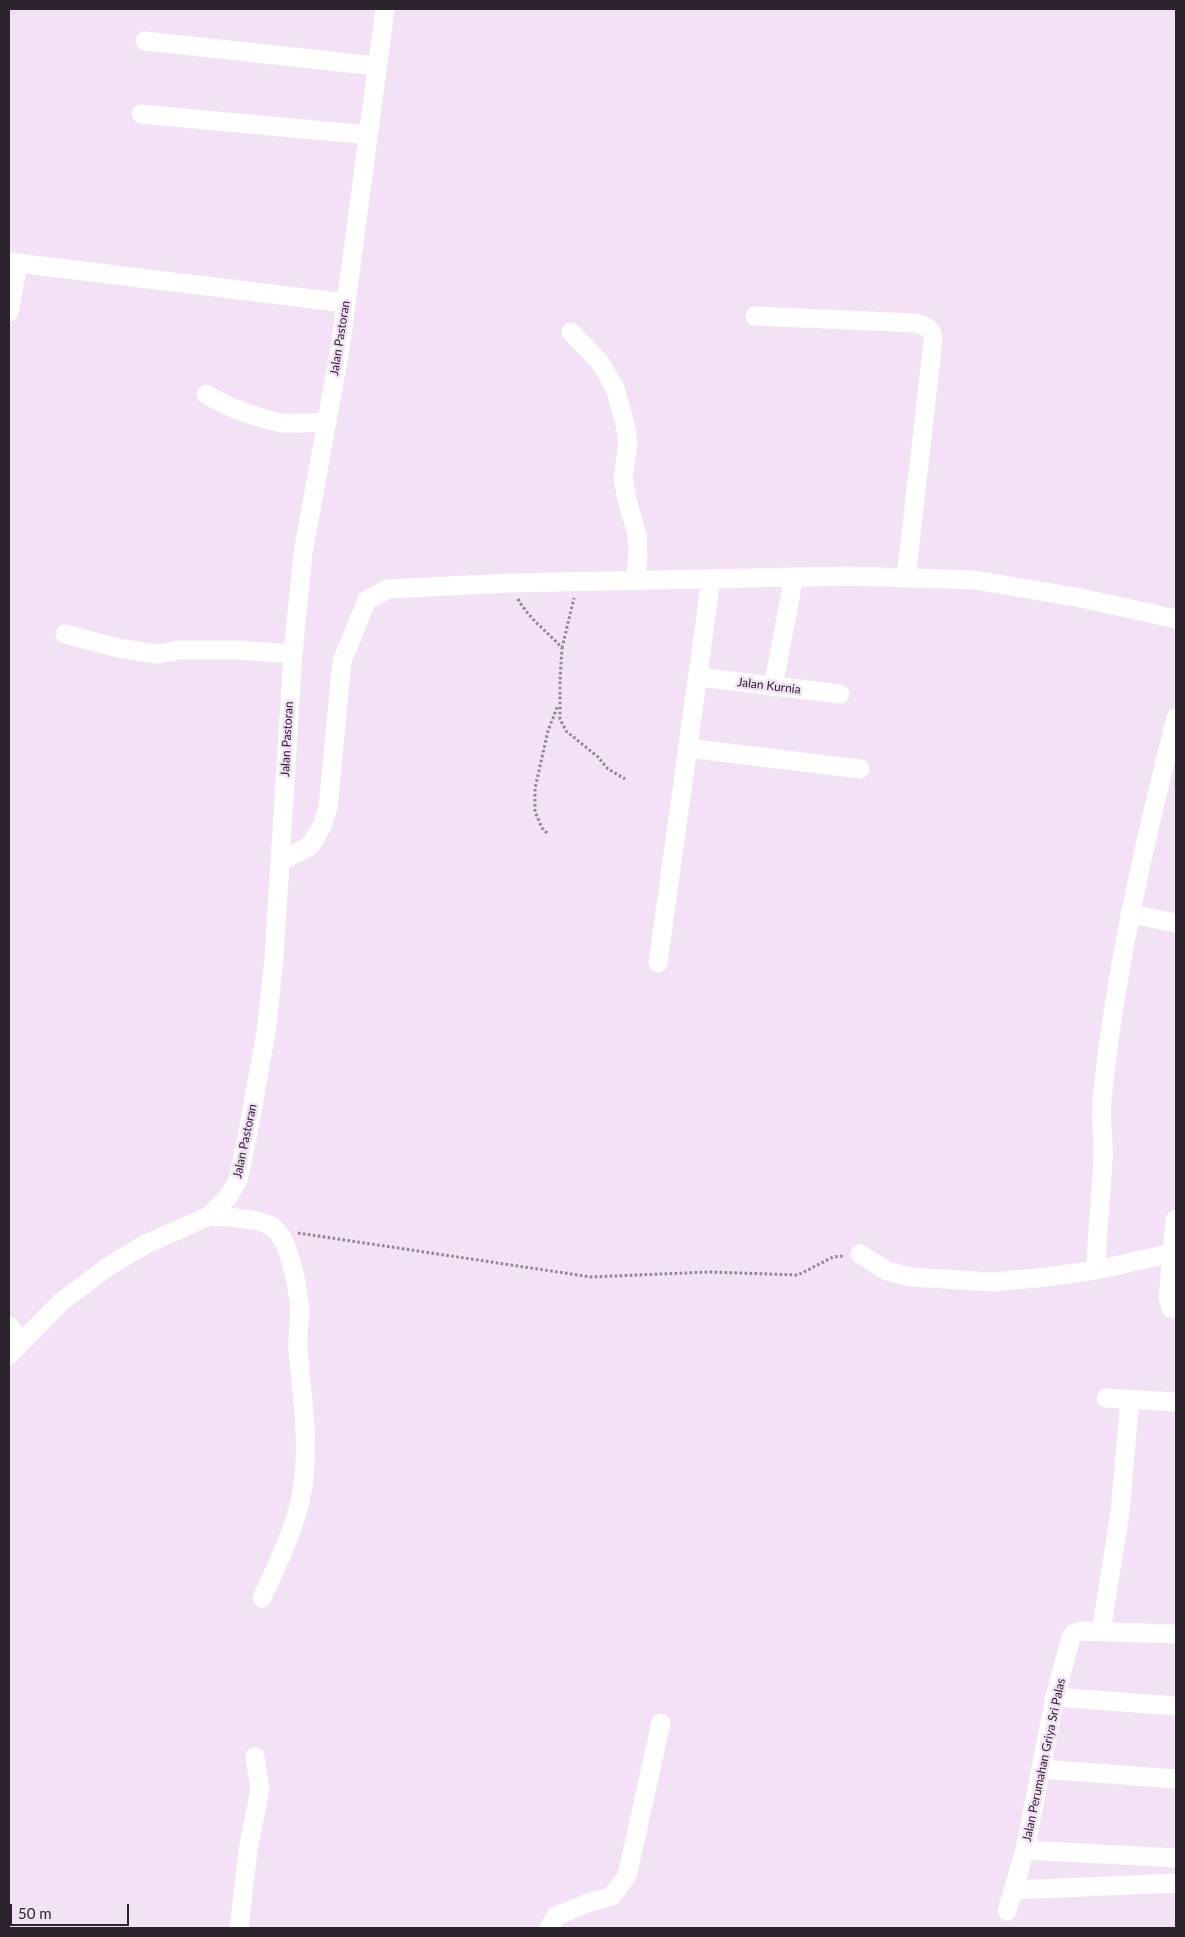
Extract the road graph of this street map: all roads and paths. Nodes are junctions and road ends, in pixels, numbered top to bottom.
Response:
1 (385, 9) edge
2 (144, 41) dead end
3 (377, 66) junction
4 (141, 114) dead end
5 (368, 135) junction
6 (13, 263) edge
7 (346, 303) junction
8 (9, 312) edge
9 (755, 316) dead end
10 (571, 332) dead end
11 (206, 394) dead end
12 (327, 422) junction
13 (794, 577) junction
14 (906, 578) junction
15 (711, 579) junction
16 (635, 581) junction
17 (574, 582) junction
18 (510, 583) junction
19 (1176, 619) edge
20 (65, 634) dead end
21 (562, 648) junction
22 (293, 654) junction
23 (699, 677) junction
24 (773, 687) junction
25 (840, 694) dead end
26 (560, 702) junction
27 (1176, 718) edge
28 (687, 748) junction
29 (860, 769) dead end
30 (625, 780) dead end
31 (547, 833) dead end
32 (281, 861) junction
33 (1130, 914) junction
34 (1176, 923) edge
35 (658, 963) dead end
36 (209, 1216) junction
37 (1175, 1220) dead end
38 (275, 1229) junction
39 (1172, 1253) junction
40 (860, 1254) joint
41 (1096, 1270) junction
42 (1176, 1309) edge
43 (9, 1326) edge
44 (15, 1349) edge
45 (1106, 1398) dead end
46 (1130, 1399) junction
47 (1176, 1402) edge
48 (262, 1598) dead end
49 (1101, 1632) junction
50 (1176, 1634) edge
51 (1056, 1697) junction
52 (1176, 1706) edge
53 (661, 1723) dead end
54 (255, 1757) dead end
55 (1041, 1769) junction
56 (1176, 1779) edge
57 (1025, 1850) junction
58 (1176, 1858) edge
59 (1176, 1883) edge
60 (1013, 1890) junction
61 (1007, 1911) dead end
62 (239, 1928) edge
63 (549, 1928) edge

1 - 3 street, Jalan Pastoran
2 - 3 street
3 - 5 street, Jalan Pastoran
4 - 5 street
5 - 7 street, Jalan Pastoran
6 - 7 street
6 - 8 street
7 - 12 street, Jalan Pastoran
9 - 14 street
10 - 16 street
11 - 12 street
12 - 22 street, Jalan Pastoran
13 - 14 street
13 - 15 street
13 - 24 street
14 - 19 street
15 - 16 street
15 - 23 street
16 - 17 street
17 - 18 street
17 - 21 path
18 - 21 path
18 - 32 street
20 - 22 street
21 - 26 path
22 - 32 street, Jalan Pastoran
23 - 24 street, Jalan Kurnia
23 - 28 street
24 - 25 street, Jalan Kurnia
26 - 30 path
26 - 31 path
27 - 33 street
28 - 29 street
28 - 35 street
32 - 36 street, Jalan Pastoran
33 - 34 street
33 - 41 street
36 - 38 street
36 - 44 street, Jalan Pastoran
37 - 39 street
38 - 40 path
38 - 48 street
39 - 41 street
39 - 42 street
40 - 41 street
43 - 44 street
45 - 46 street
46 - 47 street
46 - 49 street
49 - 50 street
49 - 51 street, Jalan Perumahan Griya Sri Palas
51 - 52 street
51 - 55 street, Jalan Perumahan Griya Sri Palas
53 - 63 street
54 - 62 street
55 - 56 street
55 - 57 street, Jalan Perumahan Griya Sri Palas
57 - 58 street
57 - 60 street, Jalan Perumahan Griya Sri Palas
59 - 60 street
60 - 61 street, Jalan Perumahan Griya Sri Palas

